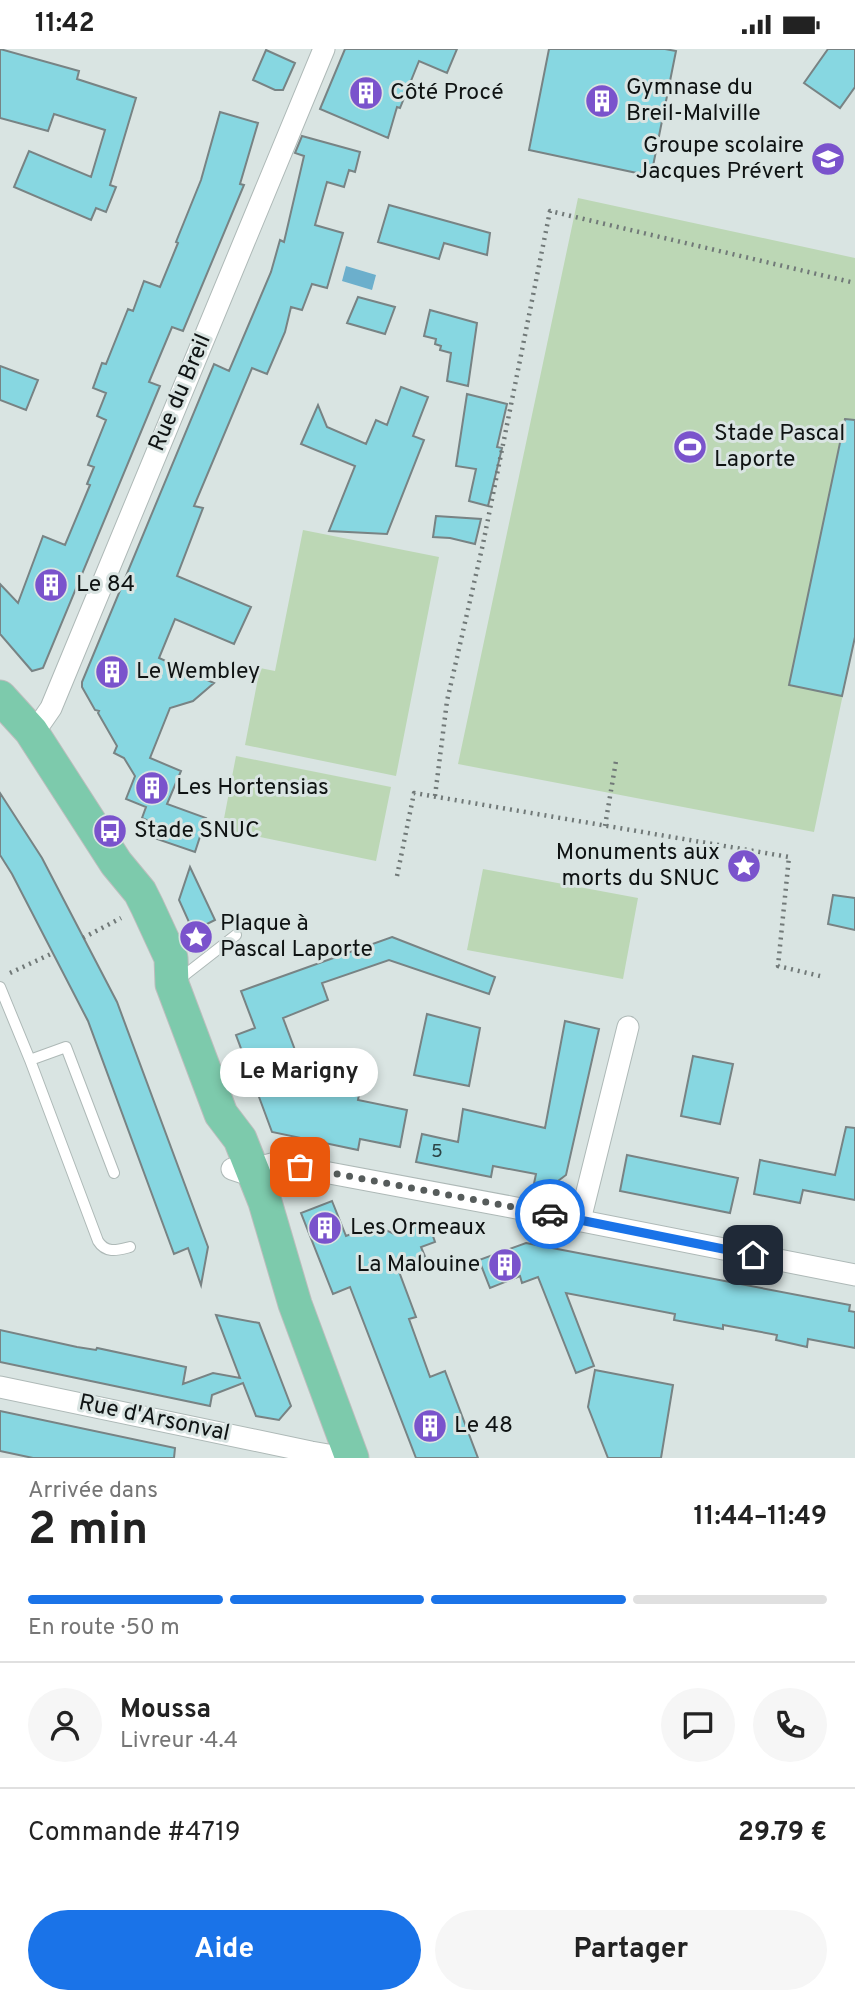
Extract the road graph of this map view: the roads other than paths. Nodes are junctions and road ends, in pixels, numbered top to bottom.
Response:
1 (318, 51) edge
2 (0, 697) edge
3 (31, 731) junction
4 (116, 863) junction
5 (236, 935) dead end
6 (172, 985) junction
7 (0, 987) edge
8 (628, 1027) dead end
9 (30, 1060) junction
10 (242, 1170) junction
11 (114, 1173) dead end
12 (580, 1220) junction
13 (130, 1247) dead end
14 (855, 1275) edge
15 (0, 1387) edge
16 (351, 1456) edge

1 - 3 street, Rue du Breil
2 - 3 main road
3 - 4 main road
4 - 6 main road
4 - 6 main road
5 - 6 lane
6 - 10 main road
7 - 9 lane
8 - 12 street
9 - 11 lane
9 - 13 lane
10 - 12 street
10 - 16 main road
12 - 14 street
15 - 16 street, Rue d'Arsonval

